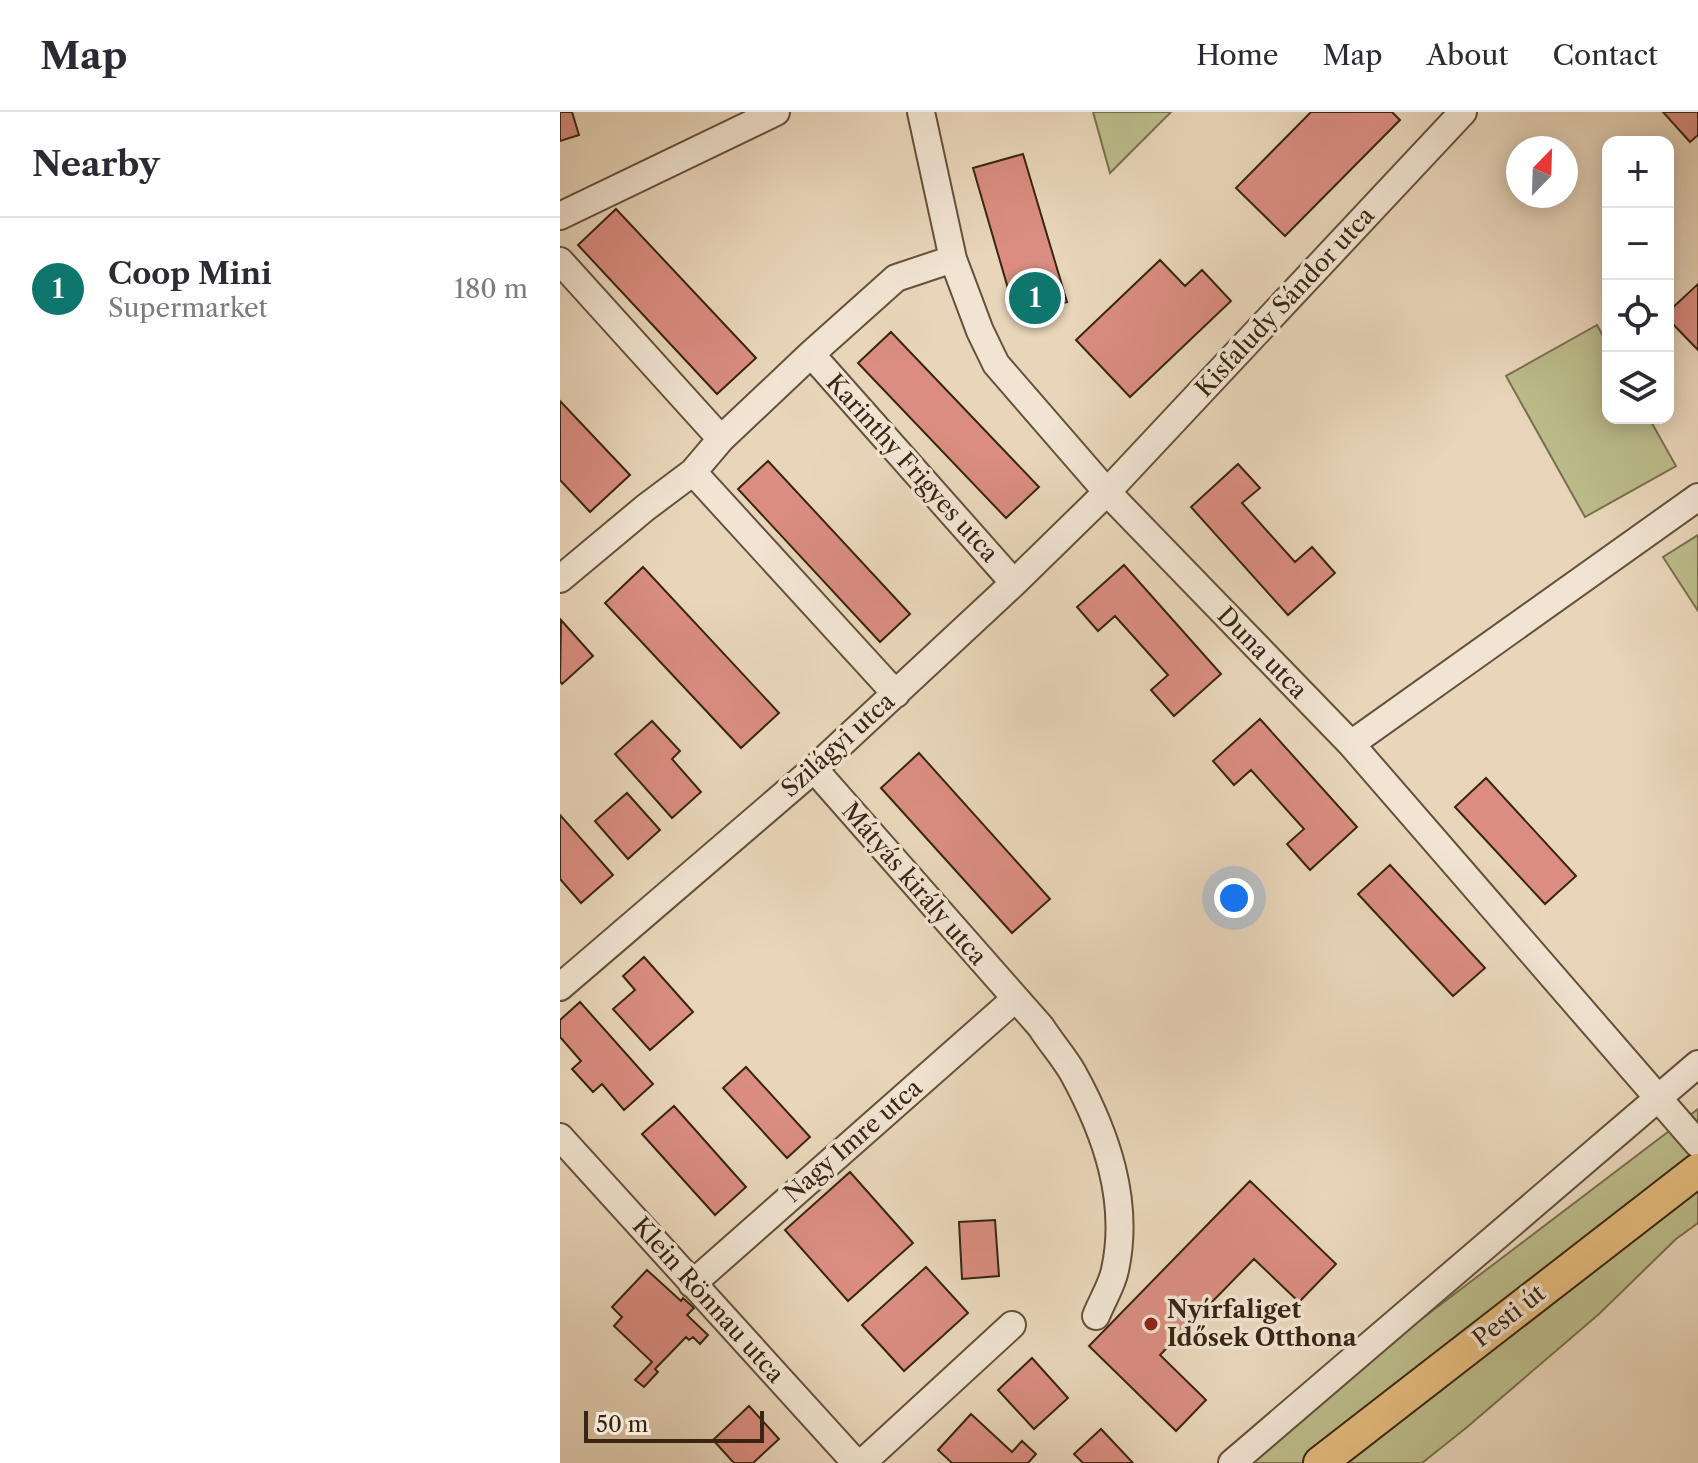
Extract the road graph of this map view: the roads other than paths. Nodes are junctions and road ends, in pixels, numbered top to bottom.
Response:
1 (776, 112) edge
2 (921, 112) edge
3 (1463, 112) edge
4 (560, 216) edge
5 (953, 259) junction
6 (560, 261) edge
7 (811, 354) junction
8 (721, 439) junction
9 (693, 472) junction
10 (1107, 492) junction
11 (1698, 497) edge
12 (560, 579) edge
13 (1014, 583) junction
14 (896, 694) junction
15 (1351, 744) junction
16 (814, 769) junction
17 (560, 987) edge
18 (1015, 999) junction
19 (1698, 1064) edge
20 (1658, 1097) junction
21 (560, 1137) edge
22 (1698, 1144) edge
23 (1698, 1170) edge
24 (692, 1284) junction
25 (1096, 1316) dead end
26 (1012, 1325) dead end
27 (856, 1463) edge
28 (862, 1463) edge
29 (1232, 1463) edge
30 (1320, 1463) edge

1 - 4 street
2 - 5 street, Duna utca
3 - 10 street, Kisfaludy Sándor utca
5 - 7 street, Karinthy Frigyes utca
5 - 10 street, Duna utca
6 - 8 street
7 - 8 street, Karinthy Frigyes utca
7 - 13 street, Karinthy Frigyes utca
8 - 9 street, Karinthy Frigyes utca
9 - 12 street, Karinthy Frigyes utca
9 - 14 street
10 - 13 street, Szilágyi utca
10 - 15 street, Duna utca
11 - 15 street
13 - 14 street, Szilágyi utca
14 - 16 street, Szilágyi utca
15 - 20 street, Duna utca
16 - 17 street, Szilágyi utca
16 - 18 street, Mátyás király utca
18 - 24 street, Nagy Imre utca
18 - 25 street, Mátyás király utca
19 - 20 street
20 - 22 street, Duna utca
20 - 29 street
21 - 24 street, Klein Rönnau utca
23 - 30 main road, Pesti út
24 - 27 street, Klein Rönnau utca
26 - 28 street

